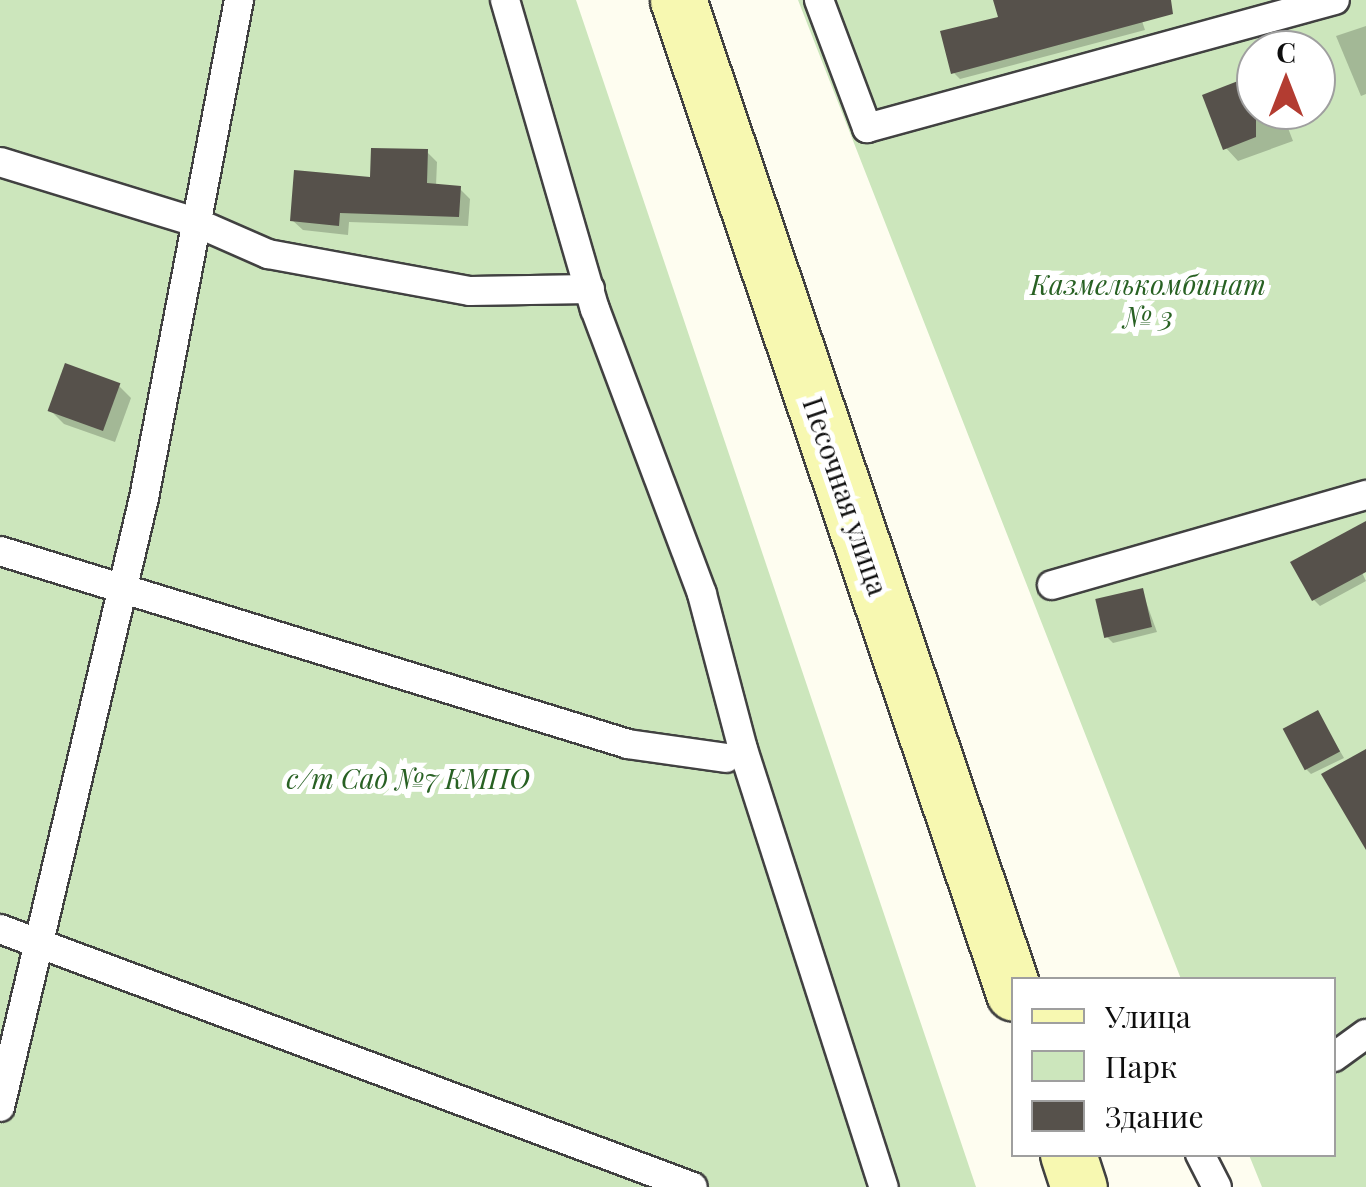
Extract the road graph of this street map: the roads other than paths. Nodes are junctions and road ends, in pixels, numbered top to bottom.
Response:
1 (238, 0) edge
2 (505, 0) edge
3 (678, 0) edge
4 (819, 0) edge
5 (1335, 0) edge
6 (0, 162) edge
7 (196, 222) junction
8 (590, 289) junction
9 (1366, 495) edge
10 (0, 551) edge
11 (1052, 584) dead end
12 (123, 588) junction
13 (726, 758) dead end
14 (0, 929) edge
15 (43, 945) junction
16 (1011, 984) edge
17 (1366, 1034) edge
18 (1336, 1056) edge
19 (0, 1106) edge
20 (1069, 1157) edge
21 (1202, 1157) edge
22 (693, 1187) edge
23 (884, 1187) edge
24 (1079, 1187) edge
25 (1217, 1187) edge

1 - 7 lane
2 - 8 lane
3 - 16 main road, Песочная улица
4 - 5 lane
6 - 7 lane
7 - 8 lane
7 - 12 lane
8 - 23 lane
9 - 11 lane
10 - 12 lane
12 - 13 lane
12 - 15 lane
14 - 15 lane
15 - 19 lane
15 - 22 lane
17 - 18 lane
20 - 24 main road
21 - 25 lane

